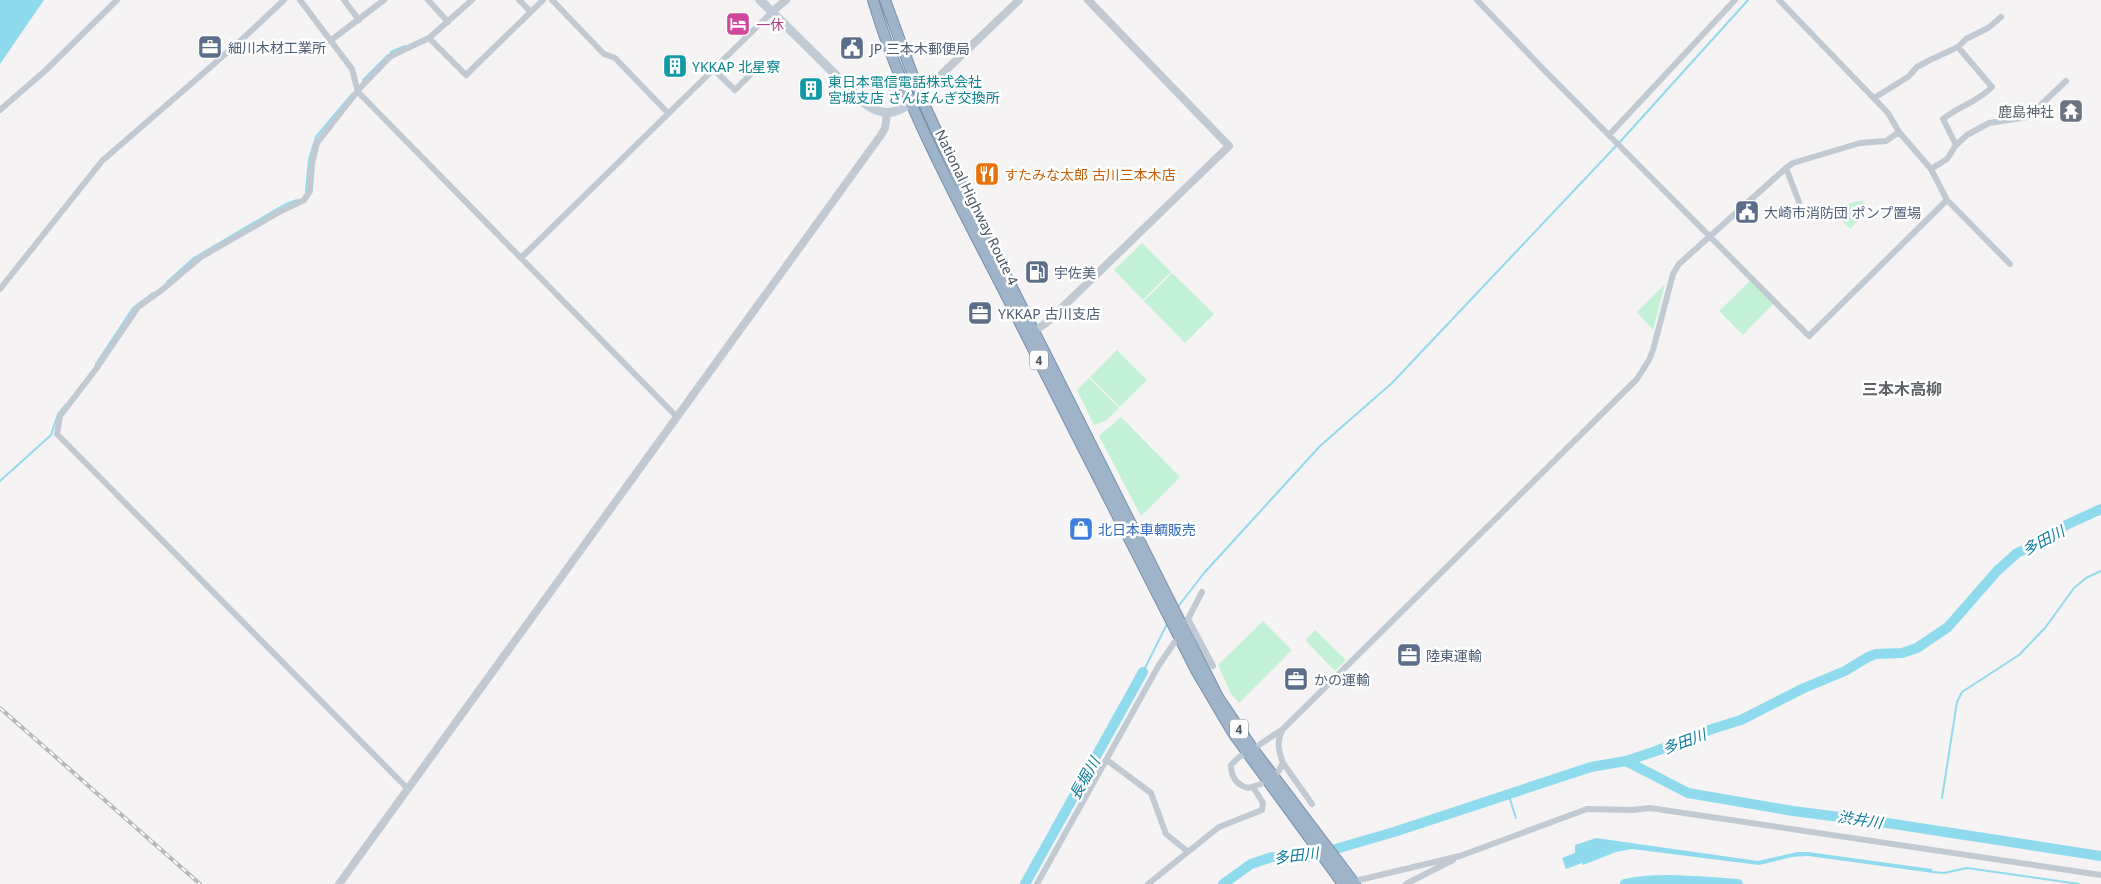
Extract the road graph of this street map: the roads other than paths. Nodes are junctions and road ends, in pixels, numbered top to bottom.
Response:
1 (117, 0) edge
2 (284, 0) edge
3 (300, 0) edge
4 (344, 0) edge
5 (384, 0) edge
6 (428, 0) edge
7 (472, 0) edge
8 (519, 0) edge
9 (543, 0) edge
10 (552, 0) edge
11 (760, 0) edge
12 (786, 0) edge
13 (873, 0) edge
14 (885, 0) edge
15 (1019, 0) edge
16 (1088, 0) edge
17 (1477, 0) edge
18 (1735, 0) edge
19 (1779, 0) edge
20 (531, 12) junction
21 (772, 12) junction
22 (2001, 17) dead end
23 (359, 20) junction
24 (447, 21) junction
25 (430, 38) junction
26 (330, 41) junction
27 (1958, 47) junction
28 (761, 64) dead end
29 (713, 69) junction
30 (2066, 81) dead end
31 (358, 92) junction
32 (920, 96) junction
33 (1874, 98) junction
34 (911, 104) junction
35 (0, 110) edge
36 (668, 113) junction
37 (887, 114) junction
38 (1899, 132) junction
39 (1612, 138) junction
40 (1956, 145) junction
41 (1786, 168) junction
42 (1931, 169) junction
43 (1947, 200) junction
44 (1799, 202) dead end
45 (1710, 237) junction
46 (521, 258) junction
47 (2010, 264) dead end
48 (0, 289) edge
49 (1030, 334) junction
50 (677, 417) junction
51 (1202, 592) dead end
52 (1184, 633) junction
53 (1213, 666) dead end
54 (1283, 729) junction
55 (1250, 751) junction
56 (1107, 760) junction
57 (1283, 762) junction
58 (1278, 772) dead end
59 (1261, 784) dead end
60 (1253, 787) junction
61 (408, 789) junction
62 (1312, 804) dead end
63 (1187, 851) junction
64 (1460, 856) junction
65 (1337, 867) junction
66 (2101, 875) edge
67 (1357, 882) edge
68 (339, 884) edge
69 (1037, 884) edge
70 (1148, 884) edge
71 (1343, 884) edge
72 (1406, 884) edge

1 - 35 street
2 - 48 street
3 - 26 street
4 - 23 street
5 - 23 street
6 - 24 street
7 - 24 street
8 - 20 street
9 - 20 street
10 - 36 street
11 - 21 main road
12 - 21 street
13 - 34 highway, National Highway Route 4 / 4
14 - 32 highway, National Highway Route 4 / 4
15 - 32 street
16 - 49 street
17 - 39 street
18 - 39 street
19 - 33 street
20 - 25 street
21 - 29 street
21 - 37 main road
22 - 27 street
23 - 26 street
24 - 25 street
25 - 31 street
26 - 31 street
27 - 33 street
27 - 40 street
28 - 29 street
29 - 36 street
30 - 40 street
31 - 46 street
31 - 61 street
32 - 34 main road
32 - 49 highway, National Highway Route 4 / 4
33 - 38 street
34 - 37 main road
34 - 49 highway, National Highway Route 4 / 4
36 - 46 street
37 - 50 street
38 - 41 street
38 - 42 street
39 - 45 street
40 - 42 street
41 - 44 street
41 - 45 street
42 - 43 street
43 - 45 street
43 - 47 street
45 - 54 street
46 - 50 street
49 - 52 highway, National Highway Route 4 / 4
50 - 61 street
51 - 52 street
52 - 53 street
52 - 55 highway, National Highway Route 4 / 4
52 - 56 street
54 - 55 street
54 - 57 street
55 - 60 street
55 - 65 highway, National Highway Route 4 / 4
56 - 63 street
56 - 69 street
57 - 58 street
57 - 62 street
59 - 60 street
60 - 63 street
61 - 68 street
63 - 70 street
64 - 66 street
64 - 67 street
64 - 72 street
65 - 67 highway, National Highway Route 4 / 4
65 - 71 highway, National Highway Route 4 / 4

